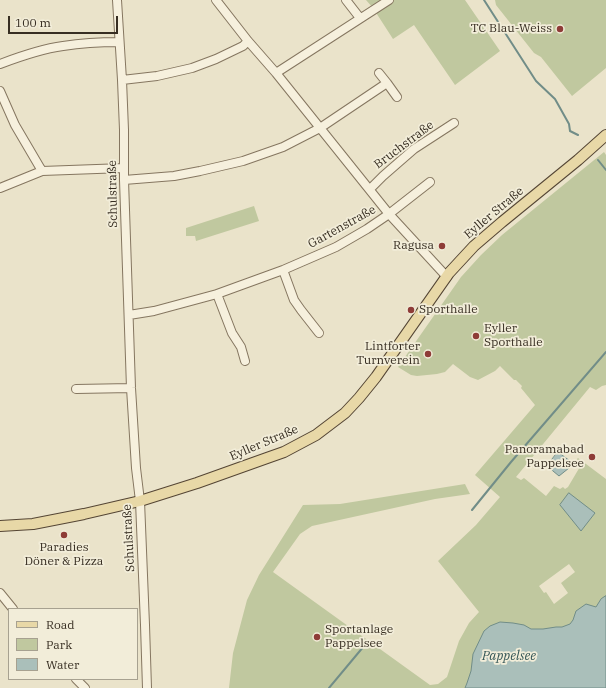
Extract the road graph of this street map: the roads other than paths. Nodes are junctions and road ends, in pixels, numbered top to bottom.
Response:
1 (117, 0) edge
2 (216, 0) edge
3 (346, 0) edge
4 (389, 0) edge
5 (360, 18) junction
6 (248, 41) junction
7 (120, 42) junction
8 (0, 64) edge
9 (276, 73) junction
10 (380, 73) dead end
11 (122, 80) junction
12 (387, 83) junction
13 (0, 91) edge
14 (397, 97) dead end
15 (454, 123) dead end
16 (320, 128) junction
17 (606, 135) edge
18 (124, 168) junction
19 (42, 171) junction
20 (124, 180) junction
21 (430, 182) dead end
22 (0, 188) edge
23 (370, 189) junction
24 (389, 214) junction
25 (283, 270) junction
26 (447, 277) junction
27 (217, 294) junction
28 (129, 315) junction
29 (319, 333) dead end
30 (245, 361) dead end
31 (131, 388) junction
32 (76, 389) dead end
33 (140, 501) junction
34 (0, 526) edge
35 (0, 593) edge
36 (12, 608) edge
37 (77, 680) edge
38 (85, 688) edge
39 (147, 688) edge

1 - 7 street, Schulstraße
2 - 6 street
3 - 5 street
4 - 5 street
5 - 9 street
6 - 9 street
6 - 11 street
7 - 8 street
7 - 11 street, Schulstraße
9 - 16 street
10 - 12 street
11 - 18 street, Schulstraße
12 - 14 street
12 - 16 street
13 - 19 street
15 - 23 street, Bruchstraße
16 - 20 street
16 - 23 street
17 - 26 main road, Eyller Straße
18 - 19 street
18 - 20 street, Schulstraße
19 - 22 street
20 - 28 street, Schulstraße
21 - 24 street
23 - 24 street
24 - 25 street, Gartenstraße
24 - 26 street
25 - 27 street, Gartenstraße
25 - 29 street
26 - 33 main road, Eyller Straße
27 - 28 street, Gartenstraße
27 - 30 street
28 - 31 street, Schulstraße
31 - 32 street
31 - 33 street, Schulstraße
33 - 34 main road, Eyller Straße
33 - 39 street, Schulstraße
35 - 36 street
37 - 38 street

